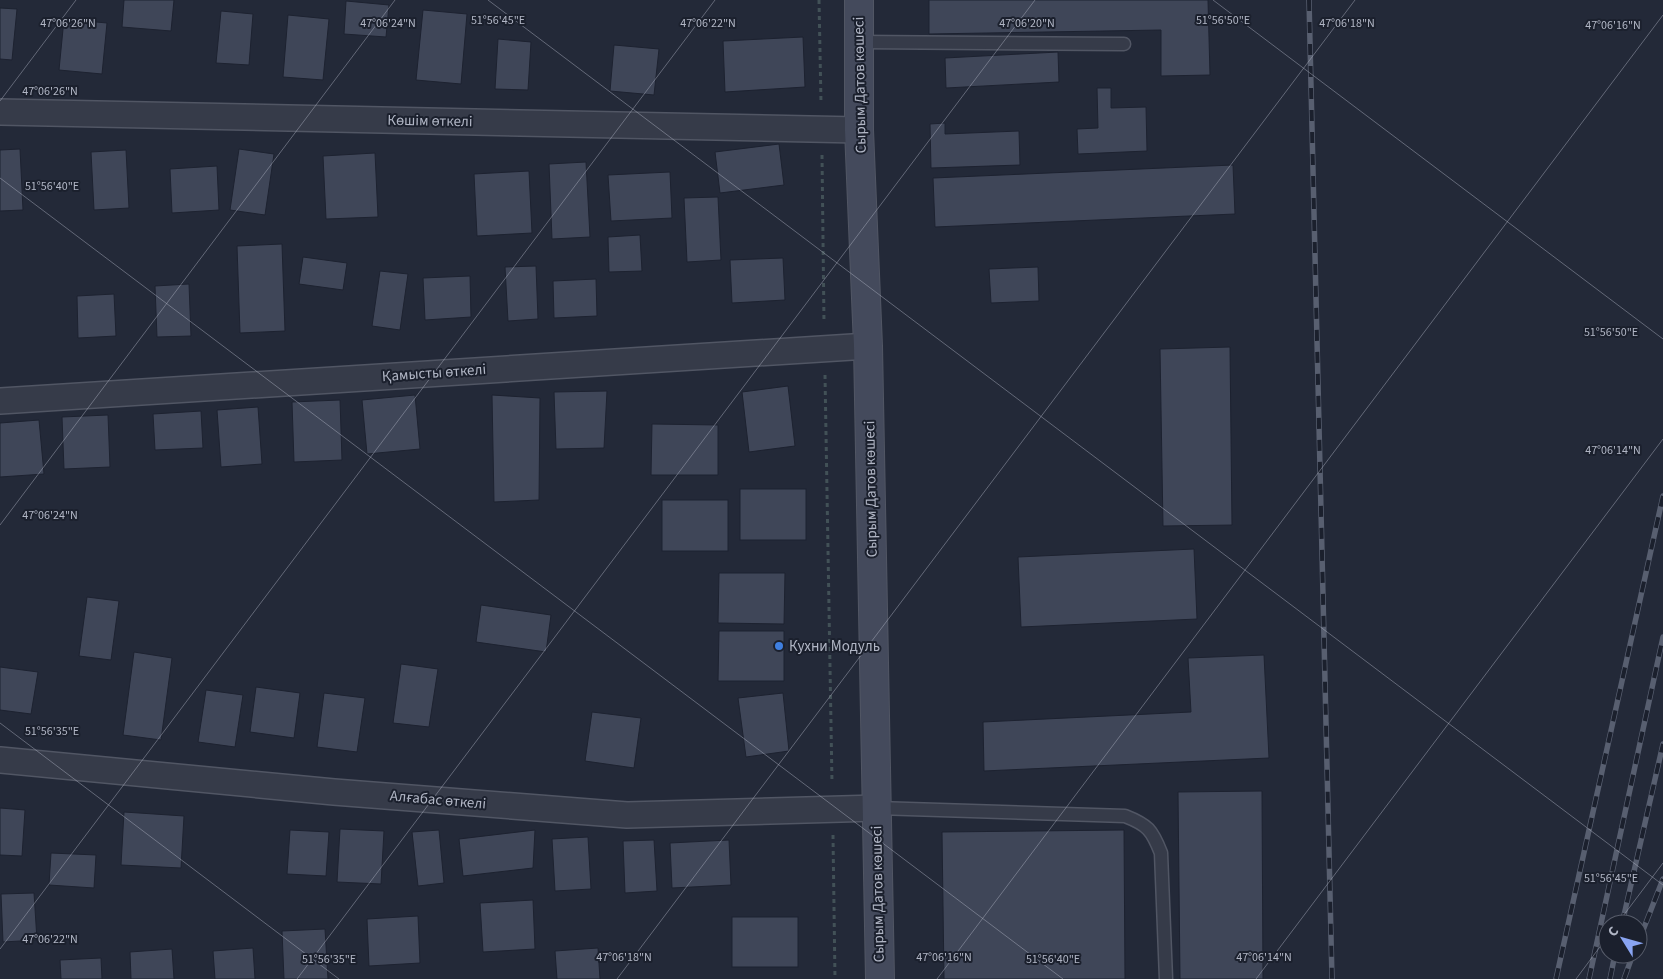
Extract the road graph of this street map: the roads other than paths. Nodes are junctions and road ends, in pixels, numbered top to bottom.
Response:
1 (859, 0) edge
2 (859, 42) junction
3 (1124, 44) dead end
4 (0, 112) edge
5 (859, 130) junction
6 (868, 346) junction
7 (0, 401) edge
8 (0, 760) edge
9 (876, 808) junction
10 (880, 979) edge
11 (1166, 979) edge

1 - 2 main road, Сырым Датов көшесі
2 - 3 lane
2 - 5 main road, Сырым Датов көшесі
4 - 5 street, Көшім өткелі
5 - 6 main road, Сырым Датов көшесі
6 - 7 street, Қамысты өткелі
6 - 9 main road, Сырым Датов көшесі
8 - 9 street, Алғабас өткелі
9 - 10 main road, Сырым Датов көшесі
9 - 11 lane

